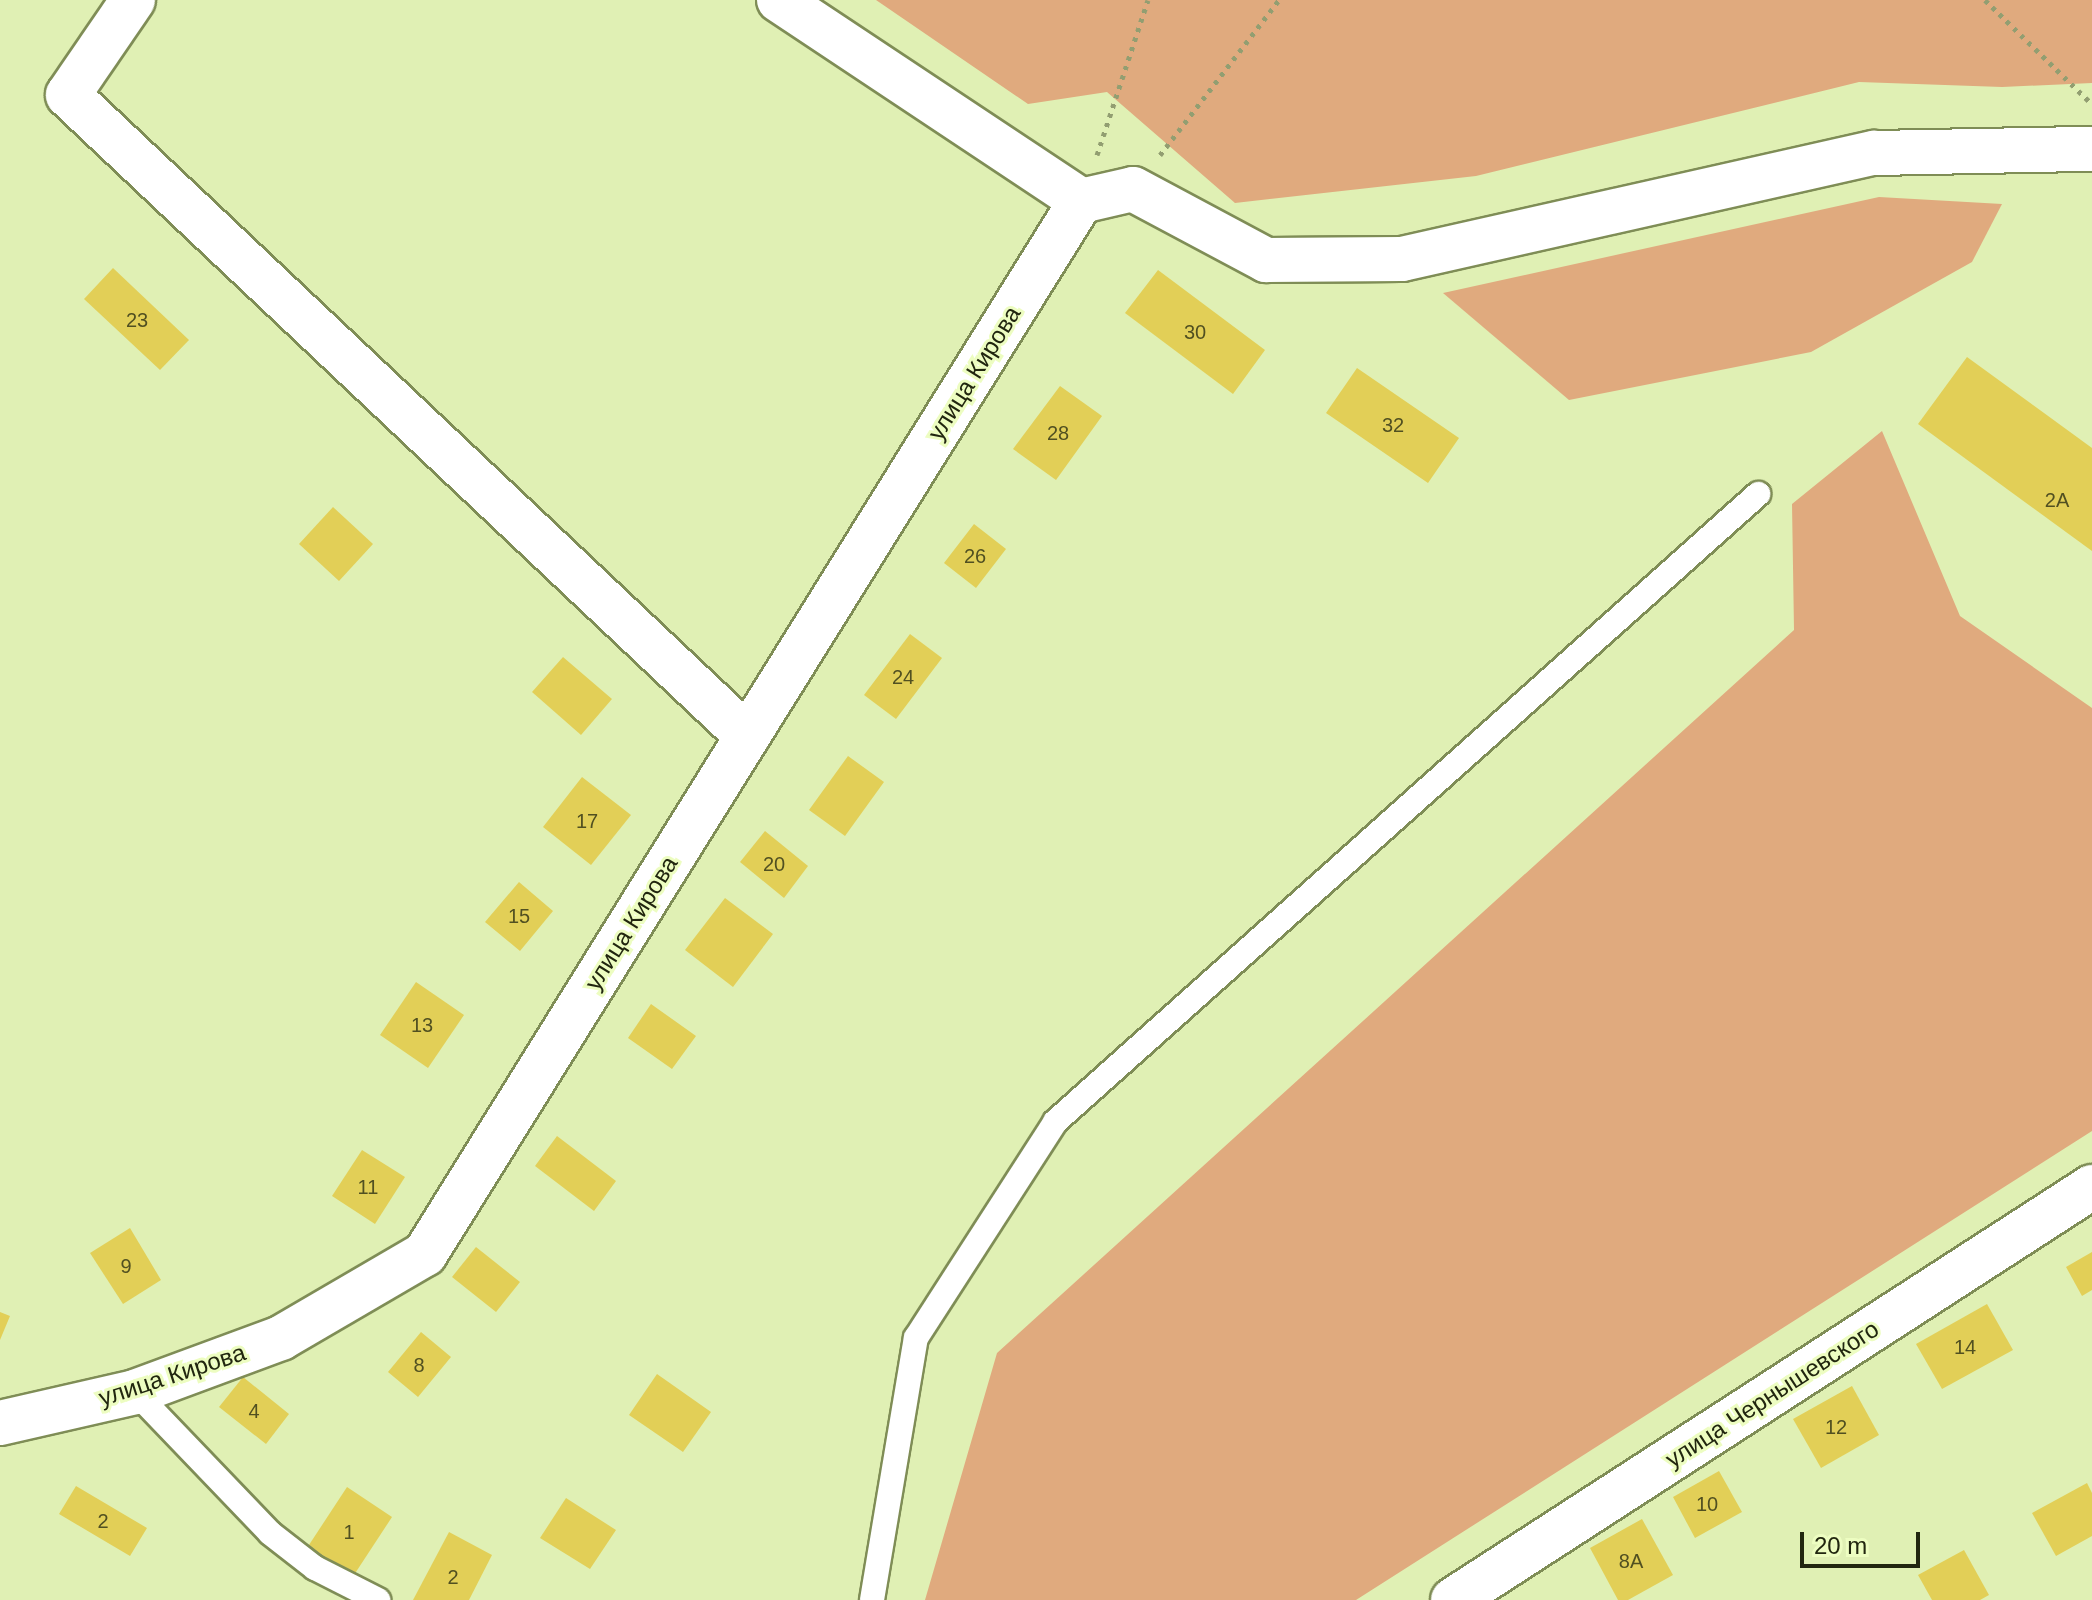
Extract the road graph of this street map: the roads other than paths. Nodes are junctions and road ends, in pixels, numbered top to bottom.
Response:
1 (133, 0) edge
2 (779, 0) edge
3 (2092, 149) edge
4 (1081, 201) junction
5 (1758, 494) dead end
6 (747, 736) junction
7 (2092, 1187) edge
8 (135, 1392) junction
9 (0, 1423) edge
10 (378, 1600) edge
11 (872, 1600) edge
12 (1453, 1600) edge

1 - 6 street
2 - 4 street
3 - 4 street
4 - 6 street, улица Кирова
5 - 11 lane
6 - 8 street, улица Кирова
7 - 12 street, улица Чернышевского
8 - 9 street, улица Кирова
8 - 10 lane

